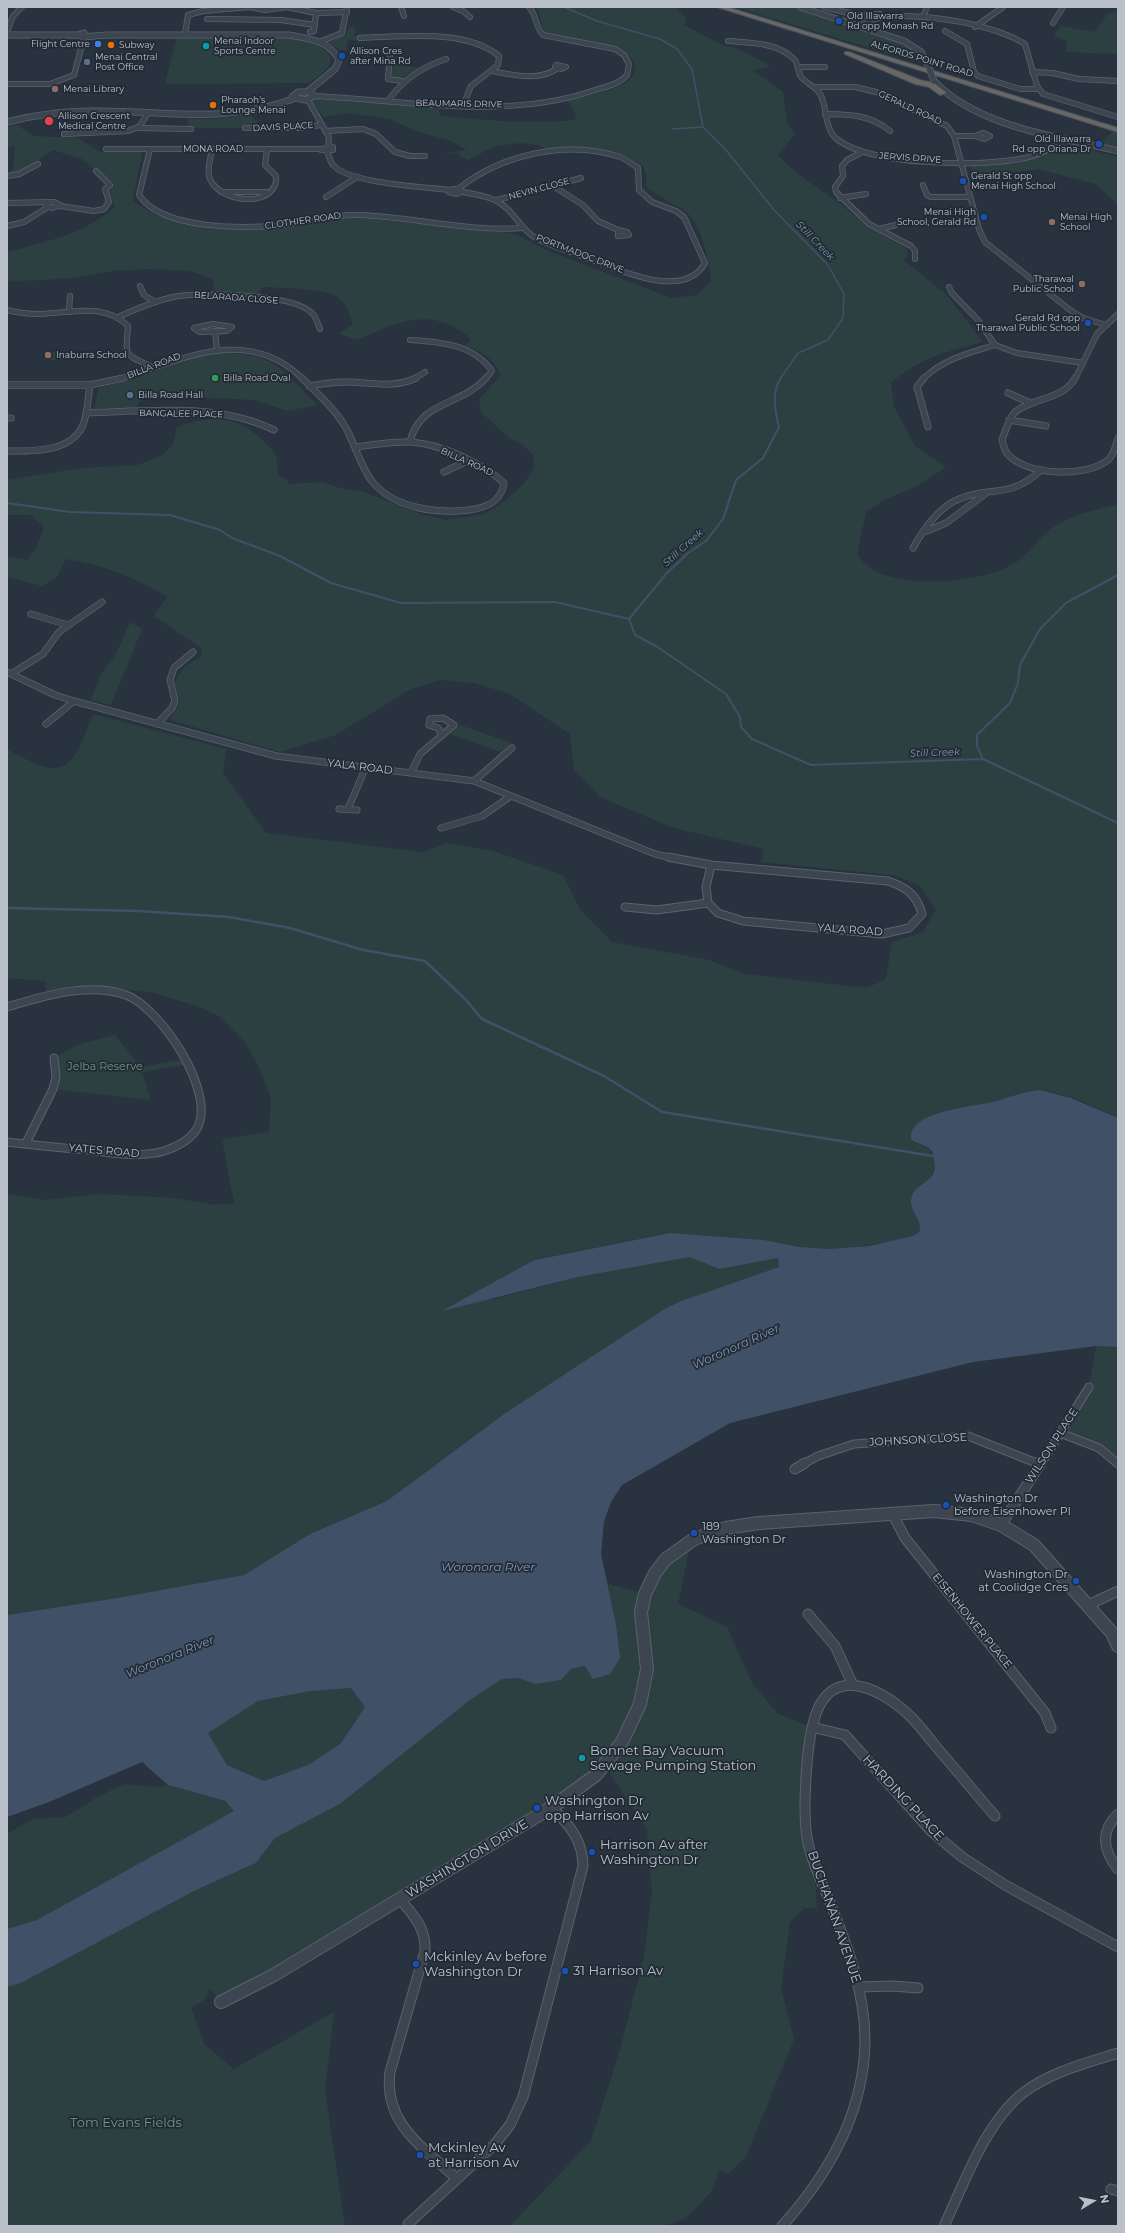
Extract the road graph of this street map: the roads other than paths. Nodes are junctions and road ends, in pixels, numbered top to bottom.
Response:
1 (22, 7) edge
2 (250, 7) edge
3 (287, 7) edge
4 (401, 7) edge
5 (453, 7) edge
6 (529, 7) edge
7 (713, 7) edge
8 (720, 7) edge
9 (730, 7) edge
10 (800, 7) edge
11 (824, 7) edge
12 (927, 7) edge
13 (996, 7) edge
14 (1063, 7) edge
15 (1002, 8) edge
16 (347, 9) edge
17 (226, 10) junction
18 (316, 13) junction
19 (404, 16) dead end
20 (896, 16) junction
21 (470, 17) dead end
22 (923, 17) junction
23 (226, 18) junction
24 (207, 19) dead end
25 (1053, 23) dead end
26 (315, 25) junction
27 (859, 25) junction
28 (974, 27) junction
29 (950, 28) dead end
30 (310, 32) dead end
31 (7, 34) edge
32 (185, 34) junction
33 (81, 36) junction
34 (360, 38) dead end
35 (728, 41) dead end
36 (319, 42) junction
37 (390, 54) dead end
38 (446, 59) dead end
39 (798, 67) junction
40 (825, 67) dead end
41 (558, 68) dead end
42 (492, 71) junction
43 (1032, 72) junction
44 (403, 81) junction
45 (1118, 81) edge
46 (7, 84) edge
47 (817, 87) junction
48 (1039, 90) junction
49 (307, 92) junction
50 (943, 93) junction
51 (314, 96) junction
52 (293, 98) junction
53 (308, 100) junction
54 (388, 101) junction
55 (463, 106) junction
56 (148, 114) junction
57 (825, 114) junction
58 (1118, 117) edge
59 (7, 122) edge
60 (321, 125) junction
61 (138, 128) junction
62 (245, 128) dead end
63 (191, 129) dead end
64 (1118, 129) edge
65 (325, 130) junction
66 (890, 131) dead end
67 (64, 134) dead end
68 (954, 136) junction
69 (975, 136) dead end
70 (1066, 138) junction
71 (106, 149) dead end
72 (150, 149) junction
73 (212, 149) junction
74 (267, 149) junction
75 (327, 149) junction
76 (862, 152) junction
77 (1118, 152) edge
78 (425, 156) dead end
79 (961, 161) junction
80 (38, 164) dead end
81 (96, 172) dead end
82 (7, 176) edge
83 (357, 177) junction
84 (581, 178) dead end
85 (553, 186) junction
86 (923, 186) dead end
87 (460, 190) junction
88 (866, 194) dead end
89 (326, 197) dead end
90 (970, 197) junction
91 (840, 198) junction
92 (497, 200) junction
93 (7, 203) edge
94 (47, 206) junction
95 (896, 225) dead end
96 (7, 226) edge
97 (522, 228) junction
98 (879, 229) junction
99 (618, 230) dead end
100 (915, 259) dead end
101 (140, 286) dead end
102 (949, 287) dead end
103 (70, 296) dead end
104 (155, 302) junction
105 (7, 310) edge
106 (69, 312) junction
107 (1118, 314) edge
108 (118, 317) junction
109 (1106, 325) junction
110 (320, 329) dead end
111 (215, 331) junction
112 (410, 340) dead end
113 (995, 345) junction
114 (217, 350) junction
115 (1083, 363) junction
116 (152, 367) junction
117 (425, 372) dead end
118 (7, 385) edge
119 (90, 385) junction
120 (309, 386) junction
121 (1008, 393) dead end
122 (1030, 403) junction
123 (86, 413) junction
124 (1009, 420) junction
125 (1046, 426) dead end
126 (928, 427) dead end
127 (274, 430) dead end
128 (1118, 438) edge
129 (410, 442) junction
130 (355, 447) junction
131 (7, 451) edge
132 (467, 461) junction
133 (1041, 470) junction
134 (444, 472) dead end
135 (985, 494) junction
136 (923, 533) junction
137 (913, 548) dead end
138 (102, 602) dead end
139 (31, 614) dead end
140 (68, 624) junction
141 (193, 652) dead end
142 (9, 673) edge
143 (74, 702) junction
144 (46, 724) dead end
145 (157, 724) junction
146 (442, 735) dead end
147 (512, 748) dead end
148 (365, 769) junction
149 (411, 773) junction
150 (474, 781) junction
151 (510, 796) junction
152 (339, 809) dead end
153 (348, 810) junction
154 (357, 810) dead end
155 (442, 828) dead end
156 (711, 865) junction
157 (708, 903) junction
158 (625, 907) dead end
159 (7, 1007) edge
160 (54, 1058) dead end
161 (7, 1142) edge
162 (26, 1143) junction
163 (1089, 1387) dead end
164 (1060, 1433) junction
165 (1118, 1464) edge
166 (1040, 1465) junction
167 (795, 1469) dead end
168 (892, 1513) junction
169 (1001, 1525) junction
170 (1118, 1591) edge
171 (1088, 1605) junction
172 (808, 1614) dead end
173 (1115, 1636) edge
174 (1118, 1646) edge
175 (853, 1685) junction
176 (812, 1727) junction
177 (1051, 1728) dead end
178 (552, 1807) junction
179 (1118, 1814) edge
180 (995, 1816) dead end
181 (1118, 1869) edge
182 (400, 1900) junction
183 (1118, 1947) edge
184 (859, 1987) junction
185 (918, 1988) dead end
186 (221, 2002) dead end
187 (1118, 2053) edge
188 (456, 2178) junction
189 (408, 2224) dead end
190 (782, 2226) edge
191 (944, 2226) edge

1 - 31 street
2 - 3 street
2 - 17 street
3 - 18 street
4 - 19 street
5 - 21 street
6 - 55 street, BEAUMARIS DRIVE
7 - 50 highway
8 - 64 highway, ALFORDS POINT ROAD
9 - 64 highway, ALFORDS POINT ROAD
10 - 27 street
11 - 20 street
12 - 22 street
13 - 15 street
14 - 25 street
15 - 28 street
16 - 18 street
16 - 36 street
17 - 23 street
17 - 32 street
18 - 26 street
20 - 22 street
20 - 27 street
22 - 28 street
23 - 24 street
23 - 26 street
26 - 30 street
27 - 50 street, bridge
28 - 43 street
29 - 48 street
31 - 33 street
32 - 33 street
32 - 36 street
33 - 46 street
34 - 42 street
35 - 39 street
36 - 49 street
37 - 44 street
38 - 44 street
39 - 40 street
39 - 47 street
41 - 42 street
42 - 55 street
43 - 45 street
43 - 48 street
44 - 54 street
47 - 57 street, JERVIS DRIVE
47 - 68 street, GERALD ROAD
48 - 58 street
49 - 51 street
49 - 52 street
50 - 70 street
51 - 53 street
51 - 54 street, BEAUMARIS DRIVE
52 - 53 street
52 - 56 street
53 - 60 street
54 - 55 street, BEAUMARIS DRIVE
56 - 59 street
56 - 61 street
57 - 66 street
57 - 76 street, JERVIS DRIVE
60 - 62 street, DAVIS PLACE
60 - 65 street
61 - 63 street
61 - 67 street
65 - 75 street
65 - 78 street
68 - 69 street
68 - 79 street, GERALD ROAD
70 - 77 street
70 - 79 street, JERVIS DRIVE
71 - 72 street, MONA ROAD
72 - 73 street, MONA ROAD
72 - 97 street, CLOTHIER ROAD
73 - 74 street, MONA ROAD
73 - 74 street
74 - 75 street, MONA ROAD
75 - 83 street
76 - 79 street, JERVIS DRIVE
76 - 91 street
79 - 90 street, GERALD ROAD
80 - 82 street
81 - 94 street
83 - 87 street
83 - 89 street
84 - 85 street, NEVIN CLOSE
85 - 92 street, NEVIN CLOSE
85 - 99 street
86 - 90 street
87 - 92 street
87 - 97 street, PORTMADOC DRIVE
88 - 91 street
90 - 109 street, GERALD ROAD
91 - 98 street
92 - 97 street, PORTMADOC DRIVE
93 - 94 street
94 - 96 street
95 - 98 street
98 - 100 street
101 - 104 street
102 - 113 street
103 - 106 street
104 - 108 street, BELARADA CLOSE
104 - 110 street, BELARADA CLOSE
105 - 106 street
106 - 108 street
107 - 109 street
108 - 116 street
109 - 115 street
111 - 111 street
111 - 114 street
112 - 129 street
113 - 115 street
113 - 126 street
114 - 116 street, BILLA ROAD
114 - 120 street, BILLA ROAD
115 - 122 street
116 - 119 street, BILLA ROAD
117 - 120 street
118 - 119 street, BILLA ROAD
119 - 123 street
120 - 130 street, BILLA ROAD
121 - 122 street
122 - 124 street
123 - 127 street, BANGALEE PLACE
123 - 131 street
124 - 125 street
124 - 133 street
128 - 133 street
129 - 130 street, BILLA ROAD
129 - 132 street, BILLA ROAD
130 - 132 street, BILLA ROAD
132 - 134 street
133 - 135 street
135 - 136 street
135 - 136 street
136 - 137 street
138 - 140 street
139 - 140 street
140 - 142 street
141 - 145 street
142 - 143 street, YALA ROAD
143 - 144 street
143 - 145 street, YALA ROAD
145 - 148 street, YALA ROAD
146 - 149 street
147 - 150 street
148 - 149 street, YALA ROAD
148 - 153 street
149 - 150 street, YALA ROAD
150 - 151 street, YALA ROAD
151 - 155 street
151 - 156 street, YALA ROAD
152 - 153 street
153 - 154 street
156 - 157 street
156 - 157 street, YALA ROAD
157 - 158 street
159 - 162 street, YATES ROAD
160 - 162 street
161 - 162 street, YATES ROAD
163 - 164 street, WILSON PLACE
164 - 165 street
164 - 166 street, WILSON PLACE
166 - 167 street, JOHNSON CLOSE
166 - 169 street, WILSON PLACE
168 - 169 street, WASHINGTON DRIVE
168 - 177 street, EISENHOWER PLACE
168 - 178 street, WASHINGTON DRIVE
169 - 171 street, WASHINGTON DRIVE
170 - 171 street
171 - 173 street, WASHINGTON DRIVE
172 - 175 street
173 - 174 street, WASHINGTON DRIVE
175 - 176 street, BUCHANAN AVENUE
175 - 180 street
176 - 183 street, HARDING PLACE
176 - 184 street, BUCHANAN AVENUE
178 - 182 street, WASHINGTON DRIVE
178 - 188 street
179 - 181 street
182 - 186 street, WASHINGTON DRIVE
182 - 188 street
184 - 185 street
184 - 190 street, BUCHANAN AVENUE
187 - 191 street
188 - 189 street

